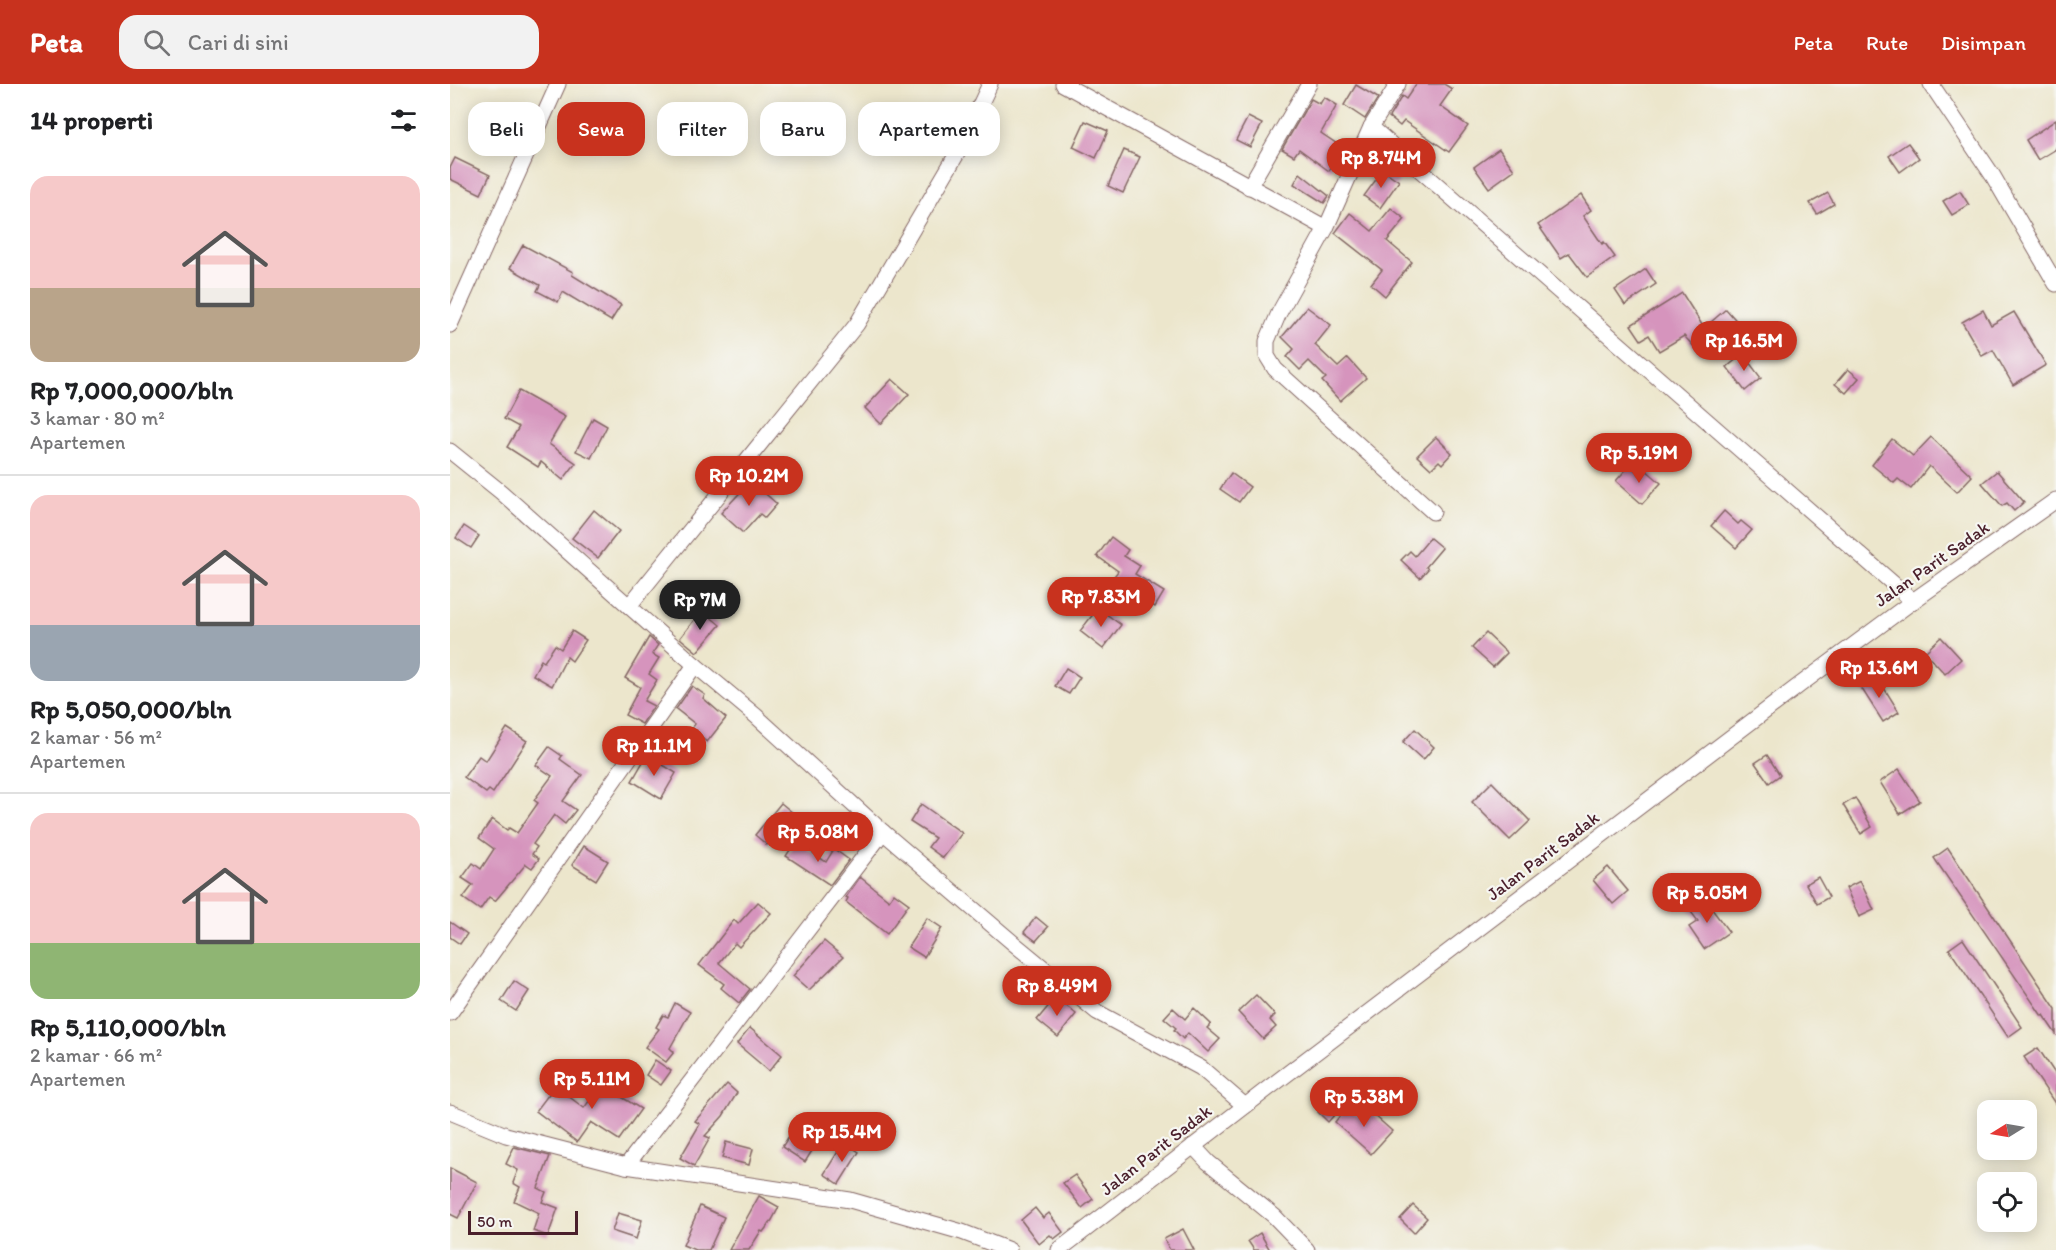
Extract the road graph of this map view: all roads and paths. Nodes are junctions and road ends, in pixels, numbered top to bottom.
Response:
1 (558, 84) edge
2 (990, 84) edge
3 (1063, 84) edge
4 (1309, 84) edge
5 (1398, 84) edge
6 (1931, 84) edge
7 (1371, 127) junction
8 (1250, 187) junction
9 (1326, 228) junction
10 (2056, 284) edge
11 (450, 325) edge
12 (450, 451) edge
13 (2056, 500) edge
14 (1433, 512) dead end
15 (1913, 601) junction
16 (629, 606) junction
17 (695, 665) junction
18 (883, 832) junction
19 (450, 1013) edge
20 (1245, 1106) junction
21 (450, 1112) edge
22 (1200, 1154) junction
23 (626, 1166) junction
24 (1009, 1250) edge
25 (1059, 1250) edge
26 (1307, 1250) edge

1 - 11 street
2 - 16 street
3 - 8 street
4 - 8 street
5 - 7 street
6 - 10 street
7 - 9 street
7 - 15 street
8 - 9 street
9 - 14 street
12 - 16 street
13 - 15 street, Jalan Parit Sadak
15 - 20 street, Jalan Parit Sadak
16 - 17 street
17 - 18 street
17 - 19 street
18 - 20 street
18 - 23 street
20 - 22 street, Jalan Parit Sadak
21 - 23 street
22 - 25 street, Jalan Parit Sadak
22 - 26 street
23 - 24 street

